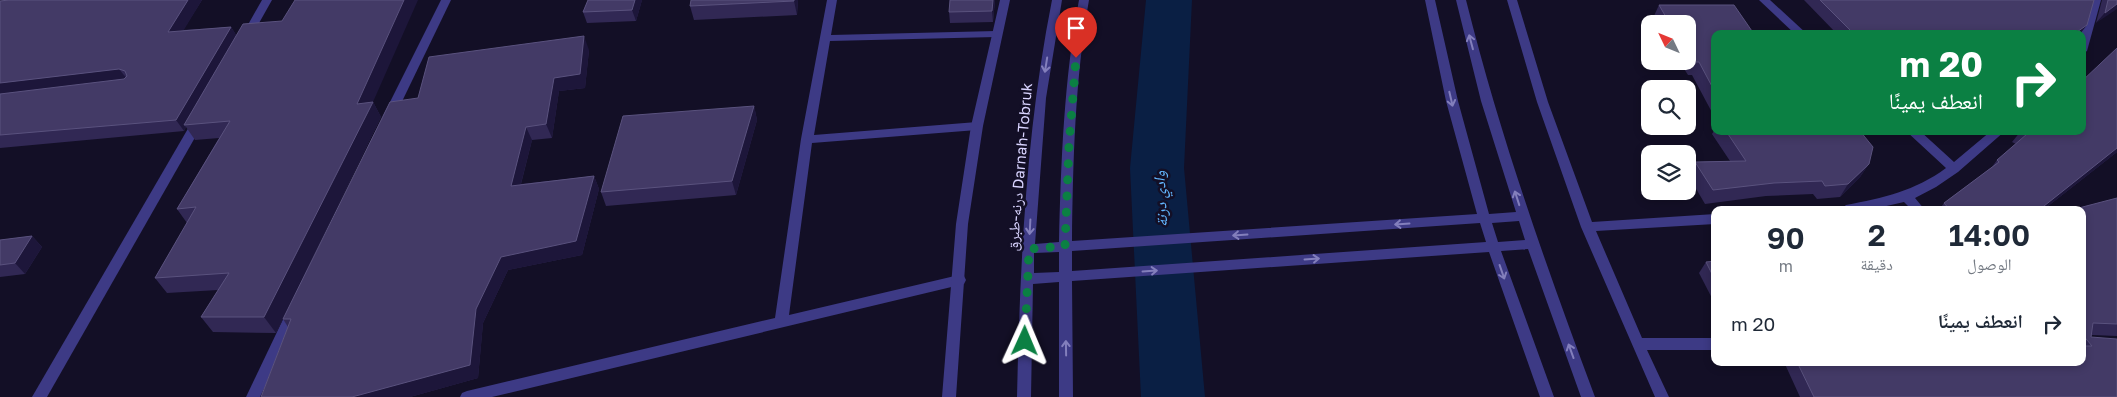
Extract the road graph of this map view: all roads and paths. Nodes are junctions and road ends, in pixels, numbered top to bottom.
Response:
1 (267, 0) edge
2 (446, 0) edge
3 (832, 0) edge
4 (1005, 0) edge
5 (1057, 0) edge
6 (1084, 0) edge
7 (1430, 0) edge
8 (1461, 0) edge
9 (1512, 0) edge
10 (1764, 0) edge
11 (2096, 0) edge
12 (1798, 30) edge
13 (996, 34) junction
14 (2086, 36) edge
15 (825, 38) junction
16 (238, 52) edge
17 (203, 112) edge
18 (977, 126) junction
19 (382, 129) edge
20 (1916, 135) edge
21 (1994, 135) edge
22 (807, 139) junction
23 (1954, 169) junction
24 (1906, 196) junction
25 (1863, 206) edge
26 (1915, 206) edge
27 (1523, 216) junction
28 (1484, 219) junction
29 (1711, 219) edge
30 (1587, 228) junction
31 (1533, 244) junction
32 (1065, 246) junction
33 (1493, 247) junction
34 (1029, 249) junction
35 (1065, 276) junction
36 (1027, 279) junction
37 (958, 280) junction
38 (300, 299) edge
39 (781, 322) junction
40 (1637, 344) junction
41 (1711, 344) edge
42 (39, 397) edge
43 (252, 397) edge
44 (468, 397) edge
45 (949, 397) edge
46 (1024, 397) edge
47 (1066, 397) edge
48 (1547, 397) edge
49 (1588, 397) edge
50 (1662, 397) edge

1 - 16 street
2 - 19 street
3 - 15 street
4 - 13 street
5 -> 34 street, درنه-طبرق Darnah-Tobruk
6 - 32 street
7 -> 28 street
27 -> 8 street
9 - 30 street
10 - 12 street
11 - 14 street
13 - 15 street
13 - 18 street
15 - 22 street
17 - 42 street
18 - 22 street
18 - 37 street
20 - 23 street
21 - 23 street
22 - 39 street
23 - 24 street
24 - 25 street
24 - 26 street
27 - 28 street
27 - 31 street
28 -> 32 street
28 - 33 street
29 - 30 street
30 - 40 street
31 - 33 street
49 -> 31 street
32 - 34 street
32 - 35 street
35 -> 33 street
33 -> 48 street
34 - 36 street, درنه-طبرق Darnah-Tobruk
35 - 36 street
47 -> 35 street
36 - 46 street, درنه-طبرق Darnah-Tobruk
37 - 39 street
37 - 45 street
38 - 43 street
39 - 44 street
40 - 41 street
40 - 50 street

